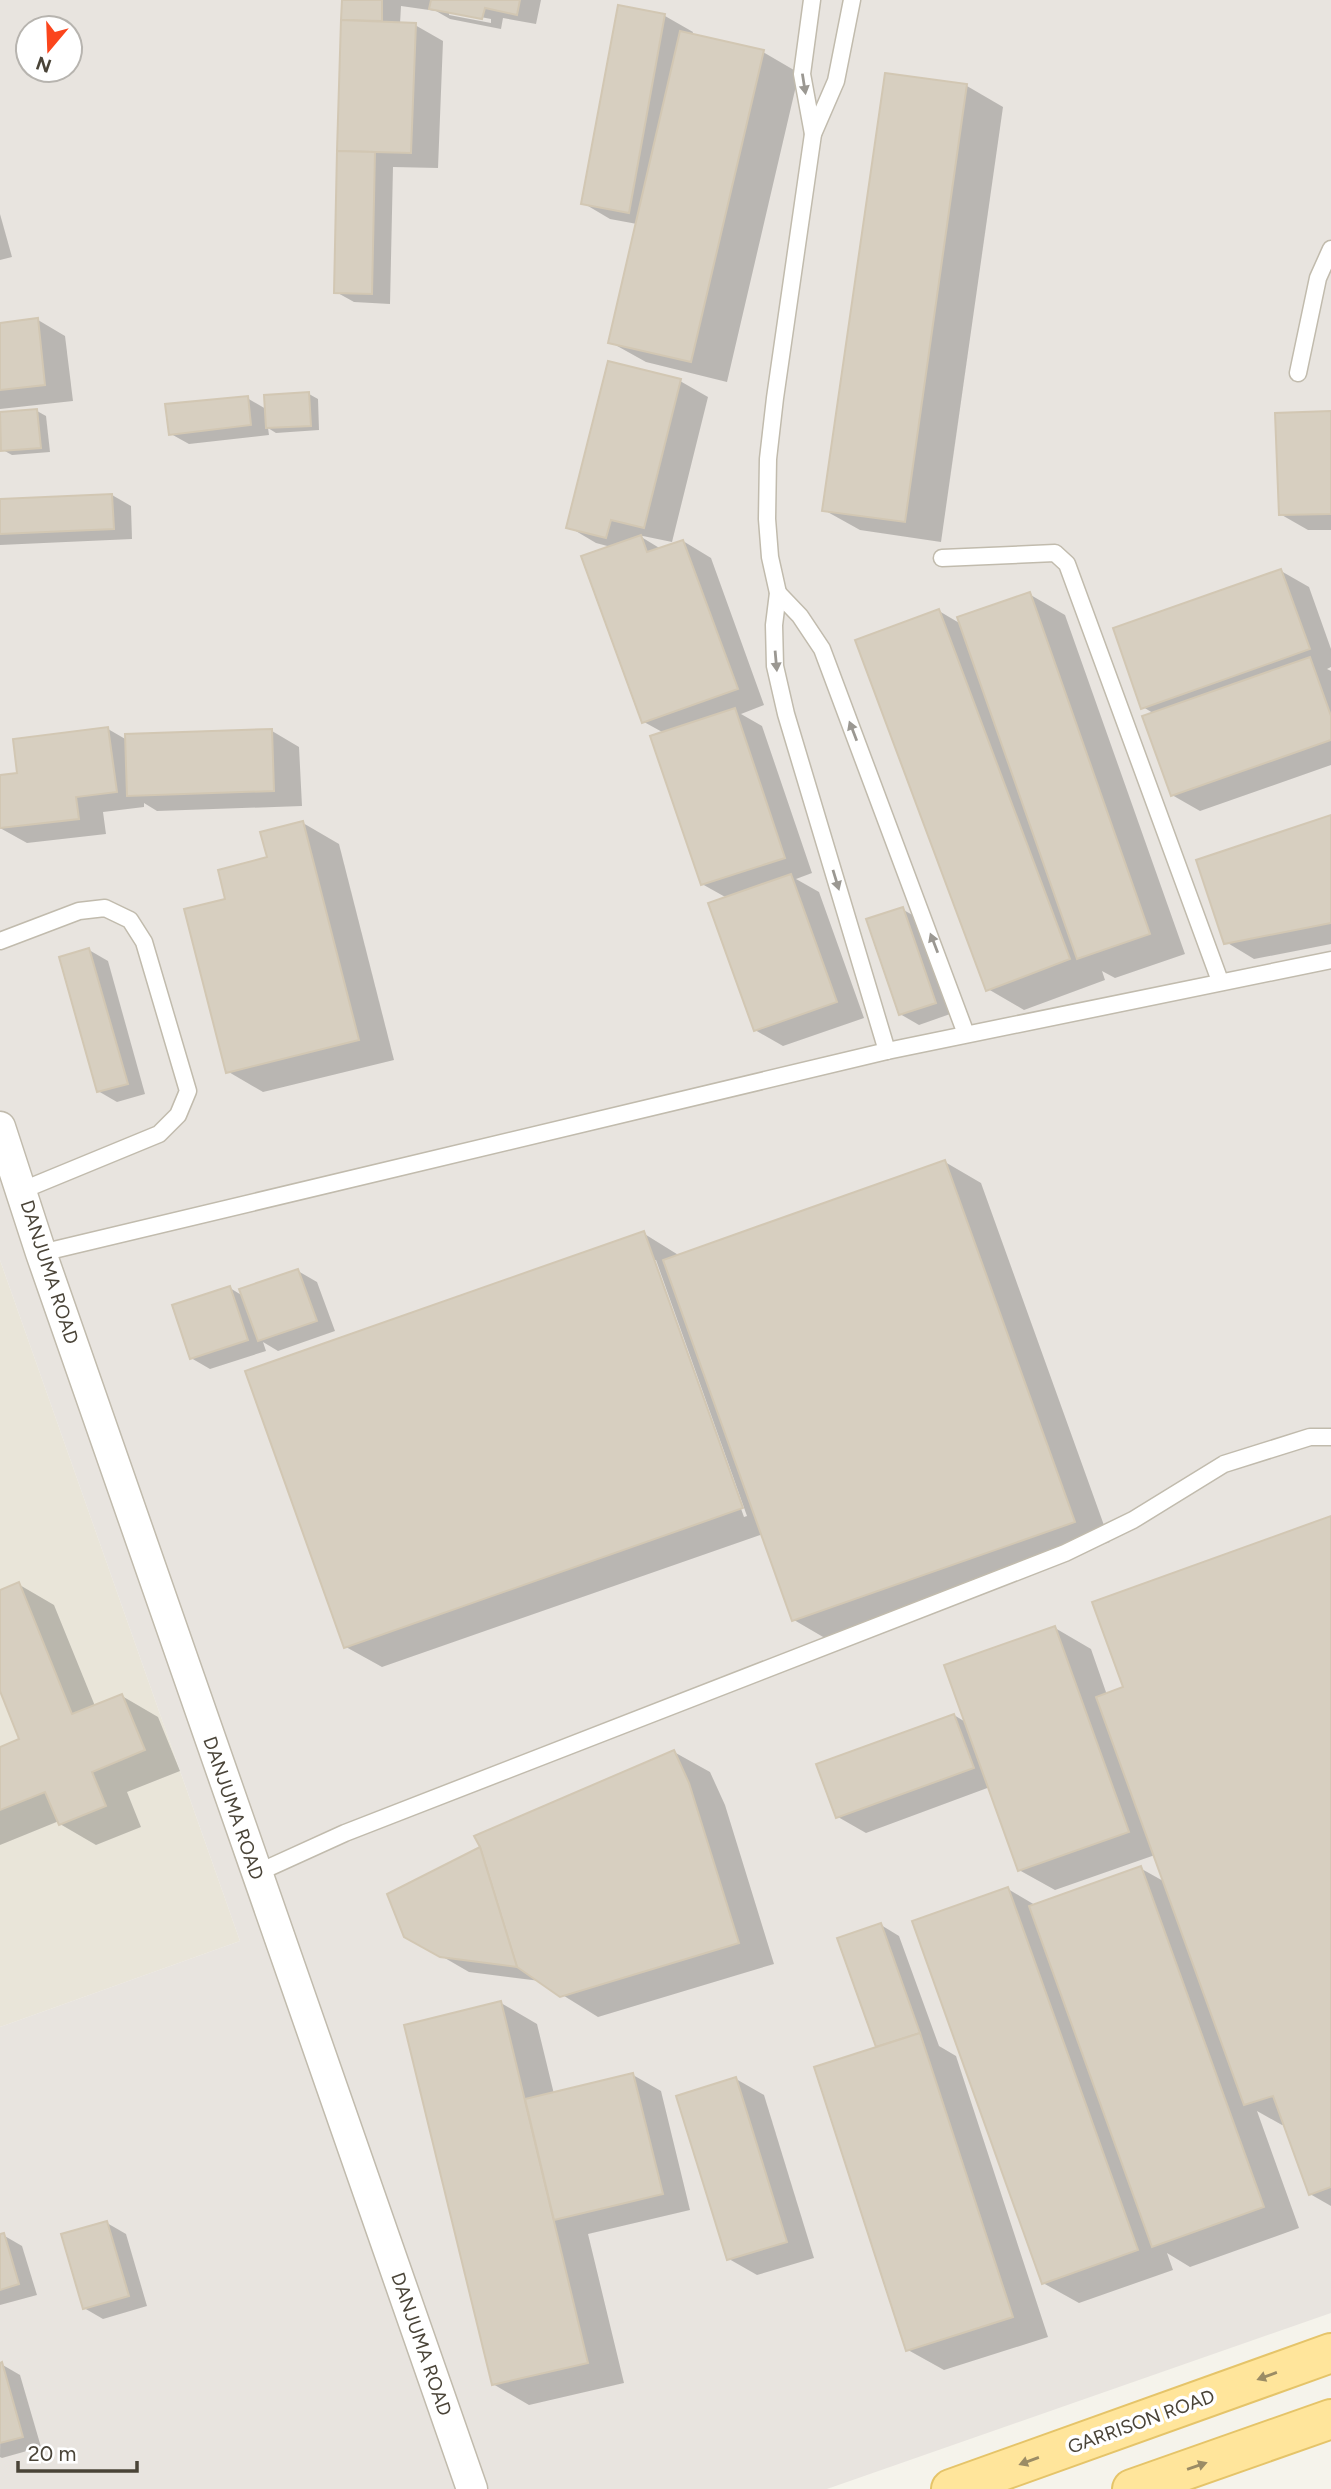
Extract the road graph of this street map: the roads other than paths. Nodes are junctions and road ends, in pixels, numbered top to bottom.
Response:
1 (812, 0) edge
2 (852, 0) edge
3 (813, 134) junction
4 (1331, 248) edge
5 (1298, 373) dead end
6 (942, 558) dead end
7 (778, 593) junction
8 (0, 941) edge
9 (1331, 960) edge
10 (1220, 981) junction
11 (967, 1034) junction
12 (887, 1051) junction
13 (0, 1127) edge
14 (23, 1191) junction
15 (41, 1253) junction
16 (1331, 1437) edge
17 (257, 1874) junction
18 (1331, 2353) edge
19 (1331, 2419) edge
20 (472, 2489) edge
21 (951, 2489) edge
22 (1132, 2489) edge

1 -> 3 lane
2 - 3 lane
3 - 7 lane
4 - 5 lane
6 - 10 lane
11 -> 7 lane
7 -> 12 lane
8 - 14 lane
9 - 10 lane
10 - 11 lane
11 - 12 lane
12 - 15 lane
13 - 14 street, DANJUMA ROAD
14 - 15 street, DANJUMA ROAD
15 - 17 street, DANJUMA ROAD
16 - 17 lane
17 - 20 street, DANJUMA ROAD
18 -> 21 main road, GARRISON ROAD
22 -> 19 main road

